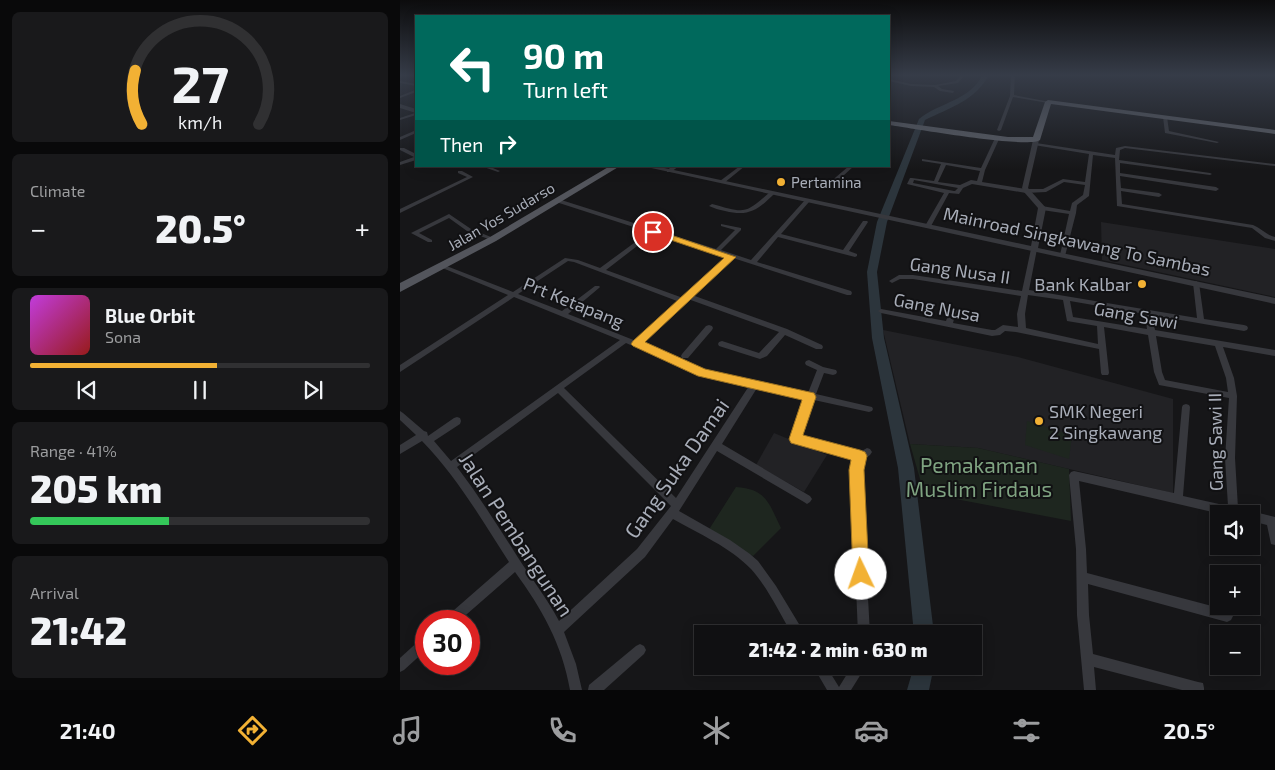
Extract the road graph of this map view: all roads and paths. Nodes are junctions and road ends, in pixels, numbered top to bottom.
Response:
1 (400, 106) edge
2 (1008, 106) edge
3 (1047, 106) edge
4 (1081, 106) edge
5 (415, 112) edge
6 (415, 112) edge
7 (1165, 117) junction
8 (400, 119) edge
9 (890, 123) edge
10 (415, 132) edge
11 (1275, 132) edge
12 (998, 134) junction
13 (400, 139) edge
14 (1036, 142) junction
15 (1217, 142) dead end
16 (402, 149) dead end
17 (1091, 153) junction
18 (415, 156) edge
19 (415, 157) edge
20 (1117, 159) junction
21 (924, 160) dead end
22 (400, 164) edge
23 (944, 164) junction
24 (1275, 165) edge
25 (486, 167) edge
26 (614, 167) edge
27 (650, 167) edge
28 (675, 167) edge
29 (741, 167) edge
30 (851, 167) edge
31 (983, 170) junction
32 (498, 171) dead end
33 (669, 171) junction
34 (460, 172) dead end
35 (1118, 174) junction
36 (1210, 174) dead end
37 (722, 182) junction
38 (935, 183) junction
39 (978, 183) junction
40 (831, 184) dead end
41 (1088, 184) junction
42 (961, 187) junction
43 (1118, 189) junction
44 (1216, 189) dead end
45 (1026, 191) junction
46 (947, 192) junction
47 (772, 193) junction
48 (1159, 194) dead end
49 (558, 201) junction
50 (808, 201) junction
51 (712, 206) dead end
52 (1042, 208) junction
53 (400, 210) edge
54 (1073, 213) junction
55 (865, 222) dead end
56 (723, 225) dead end
57 (928, 226) junction
58 (653, 232) junction
59 (777, 235) junction
60 (493, 239) junction
61 (1275, 239) edge
62 (430, 241) dead end
63 (1034, 249) junction
64 (716, 252) junction
65 (845, 252) junction
66 (855, 255) dead end
67 (1064, 255) junction
68 (731, 257) junction
69 (752, 263) junction
70 (442, 266) junction
71 (601, 270) junction
72 (892, 281) dead end
73 (1196, 284) junction
74 (597, 287) dead end
75 (400, 288) edge
76 (849, 293) dead end
77 (1025, 293) junction
78 (513, 294) junction
79 (685, 298) junction
80 (1066, 299) junction
81 (1275, 301) edge
82 (881, 311) dead end
83 (1148, 312) junction
84 (563, 314) junction
85 (975, 314) dead end
86 (1201, 321) junction
87 (949, 324) junction
88 (1100, 324) junction
89 (709, 328) dead end
90 (1244, 328) dead end
91 (1022, 330) junction
92 (784, 331) junction
93 (1151, 333) junction
94 (626, 339) junction
95 (637, 344) junction
96 (722, 344) dead end
97 (1218, 344) junction
98 (1102, 346) junction
99 (818, 347) dead end
100 (1275, 353) edge
101 (681, 360) junction
102 (808, 363) dead end
103 (400, 369) edge
104 (821, 369) junction
105 (833, 372) dead end
106 (1105, 373) dead end
107 (754, 386) junction
108 (559, 388) junction
109 (1233, 396) junction
110 (810, 397) junction
111 (1186, 406) dead end
112 (869, 409) dead end
113 (400, 415) edge
114 (457, 422) dead end
115 (426, 438) junction
116 (716, 445) junction
117 (400, 450) edge
118 (451, 466) junction
119 (1178, 498) junction
120 (807, 500) dead end
121 (1210, 505) edge
122 (1236, 505) edge
123 (674, 509) junction
124 (1260, 518) edge
125 (1273, 522) edge
126 (1275, 540) edge
127 (516, 564) junction
128 (1082, 577) junction
129 (463, 610) edge
130 (1227, 616) dead end
131 (793, 625) edge
132 (864, 625) edge
133 (558, 630) junction
134 (640, 650) dead end
135 (415, 652) edge
136 (1088, 659) junction
137 (400, 666) edge
138 (825, 675) edge
139 (854, 675) edge
140 (1198, 688) dead end
141 (576, 690) edge
142 (594, 690) edge
143 (834, 690) edge
144 (844, 690) edge
145 (1090, 690) edge

1 - 5 street
2 - 12 street
3 - 14 highway
4 - 7 highway
6 - 8 street
7 - 11 highway
7 - 15 street
9 - 12 highway
10 - 13 street
12 - 14 highway
12 - 31 street
14 - 17 street
14 - 45 street
16 - 18 street
17 - 20 street
17 - 41 street
19 - 22 street
20 - 24 street
20 - 35 street
20 - 36 street
21 - 23 street
23 - 31 street
23 - 38 street
25 - 32 street
26 - 49 main road, Jalan Yos Sudarso
27 - 33 street, Mainroad Singkawang To Sambas
28 - 33 street
29 - 37 street
30 - 40 street
31 - 39 street
33 - 37 street, Mainroad Singkawang To Sambas
34 - 53 street
35 - 43 street
35 - 44 street
37 - 47 street, Mainroad Singkawang To Sambas
38 - 42 street
38 - 46 street
39 - 42 street
39 - 45 street
41 - 45 street
41 - 54 street
42 - 46 street
43 - 48 street
43 - 61 street
45 - 52 street
46 - 57 street
47 - 50 street, Mainroad Singkawang To Sambas
47 - 51 street
49 - 58 street
49 - 60 main road, Jalan Yos Sudarso
50 - 57 street, Mainroad Singkawang To Sambas
50 - 59 street
52 - 54 street
52 - 63 street
54 - 67 street
55 - 65 street
56 - 64 street
57 - 63 street, Mainroad Singkawang To Sambas
58 - 64 street
58 - 71 street
59 - 65 street
59 - 69 street
60 - 62 street
60 - 70 main road, Jalan Yos Sudarso
63 - 67 street, Mainroad Singkawang To Sambas
63 - 77 street
64 - 68 street
65 - 66 street
67 - 73 street, Mainroad Singkawang To Sambas
68 - 69 street
68 - 79 street
69 - 76 street
70 - 75 main road, Jalan Yos Sudarso
70 - 78 street, Prt Ketapang
71 - 78 street
71 - 79 street
72 - 77 street, Gang Nusa II
73 - 81 street, Mainroad Singkawang To Sambas
73 - 86 street
74 - 84 street
77 - 80 street, Gang Nusa II
77 - 91 street
78 - 84 street, Prt Ketapang
78 - 103 street
79 - 92 street
79 - 95 street
80 - 83 street, Gang Nusa II
80 - 88 street, Gang Sawi
82 - 87 street, Gang Nusa
83 - 86 street, Gang Nusa II
83 - 93 street
84 - 94 street, Prt Ketapang
85 - 87 street
86 - 90 street, Gang Nusa II
87 - 91 street, Gang Nusa
88 - 93 street, Gang Sawi
88 - 98 street
89 - 101 street
91 - 98 street, Gang Nusa
92 - 96 street
92 - 99 street
93 - 97 street, Gang Sawi
93 - 109 street
94 - 95 street, Prt Ketapang
94 - 108 street
95 - 101 street, Prt Ketapang
97 - 100 street, Gang Sawi
97 - 109 street, Gang Sawi II
98 - 106 street
101 - 107 street, Prt Ketapang
102 - 104 street
104 - 105 street
104 - 110 street
107 - 110 street, Prt Ketapang
107 - 116 street, Gang Suka Damai
108 - 118 street
108 - 123 street
109 - 122 street, Gang Sawi II
110 - 112 street, Prt Ketapang
110 - 132 street
111 - 119 street
113 - 115 street, Jalan Pembangunan
114 - 115 street
115 - 117 street
115 - 118 street, Jalan Pembangunan
116 - 120 street
116 - 123 street, Gang Suka Damai
118 - 127 street, Jalan Pembangunan
119 - 121 street
119 - 128 street
123 - 131 street
123 - 133 street, Gang Suka Damai
124 - 125 street
125 - 126 street
127 - 129 street
127 - 133 street, Jalan Pembangunan
128 - 130 street
128 - 136 street
133 - 141 street, Jalan Pembangunan
134 - 142 street
135 - 137 street
136 - 140 street
136 - 145 street
138 - 143 street
139 - 144 street

